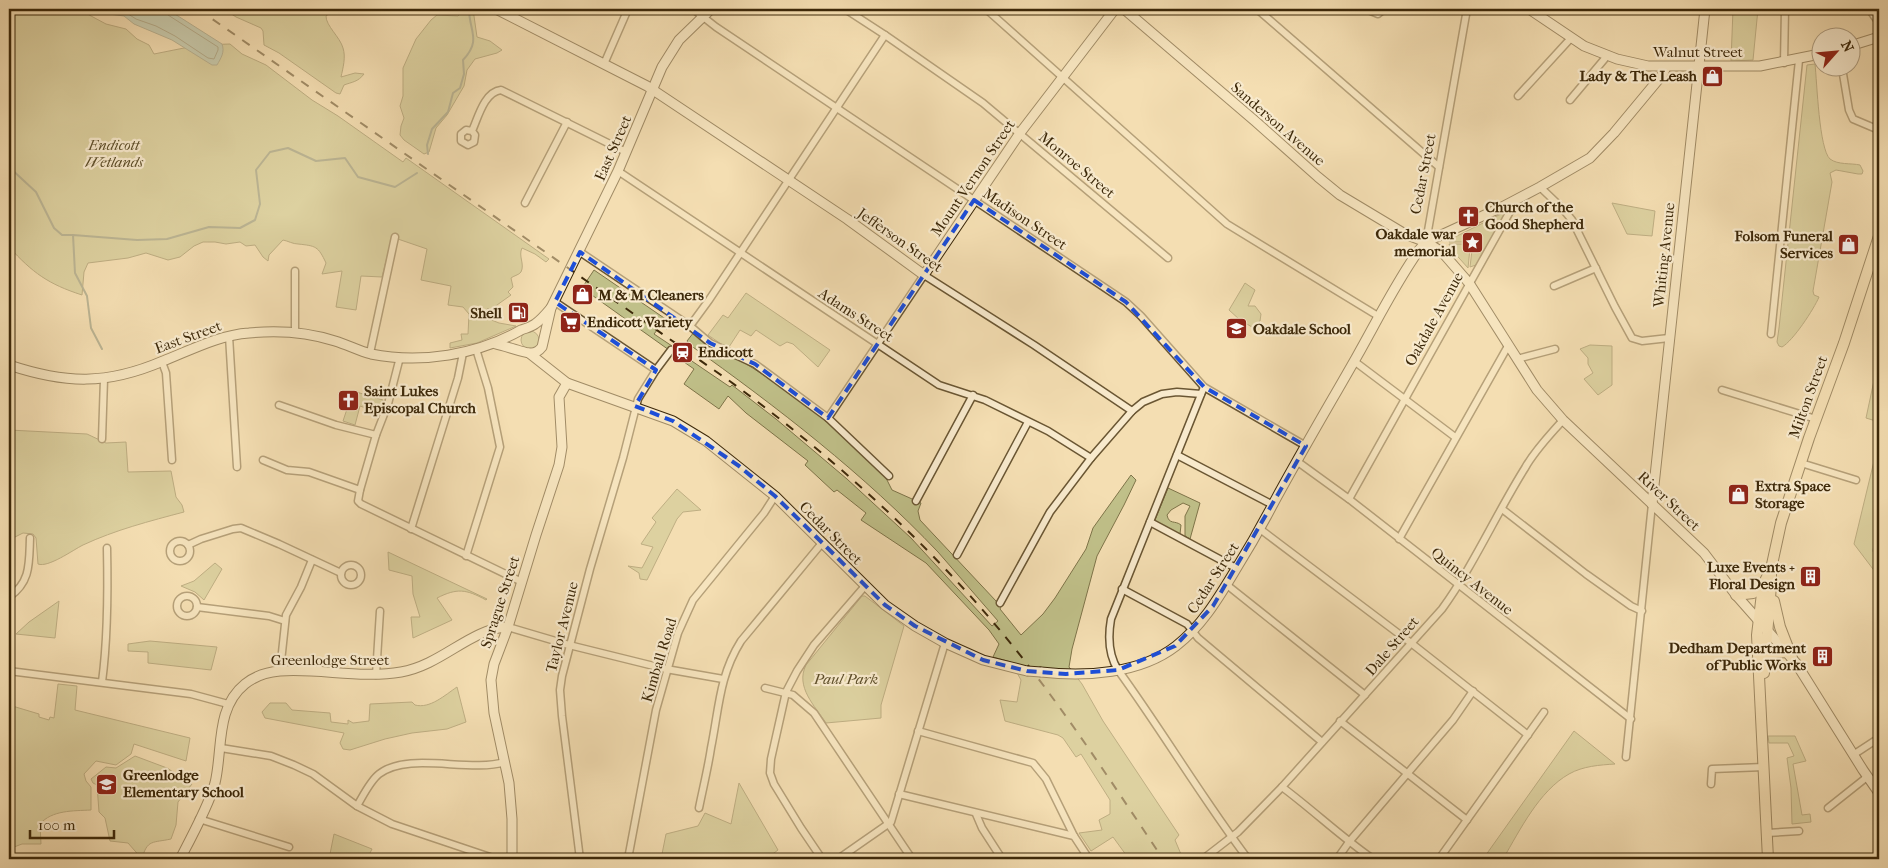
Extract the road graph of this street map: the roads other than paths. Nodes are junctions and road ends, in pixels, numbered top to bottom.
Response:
1 (496, 9) edge
2 (628, 9) edge
3 (693, 9) edge
4 (711, 9) edge
5 (845, 9) edge
6 (986, 9) edge
7 (1115, 9) edge
8 (1124, 9) edge
9 (1257, 9) edge
10 (1366, 9) edge
11 (1384, 9) edge
12 (1467, 9) edge
13 (1529, 9) edge
14 (1705, 9) edge
15 (1785, 9) edge
16 (1870, 9) edge
17 (1875, 9) edge
18 (514, 13) edge
19 (1879, 15) edge
20 (702, 17) junction
21 (1879, 23) edge
22 (885, 35) junction
23 (1879, 37) edge
24 (1571, 38) junction
25 (1860, 43) edge
26 (1607, 56) junction
27 (1810, 57) edge
28 (1799, 60) junction
29 (1784, 63) junction
30 (604, 64) junction
31 (1699, 66) junction
32 (1666, 67) junction
33 (1063, 78) junction
34 (1844, 78) edge
35 (653, 89) junction
36 (1518, 96) dead end
37 (1570, 100) dead end
38 (837, 108) junction
39 (567, 122) junction
40 (1879, 130) edge
41 (472, 131) dead end
42 (1020, 133) junction
43 (626, 152) junction
44 (1439, 167) junction
45 (618, 171) junction
46 (788, 180) junction
47 (1540, 188) junction
48 (1517, 199) junction
49 (974, 200) junction
50 (525, 203) dead end
51 (1879, 236) edge
52 (395, 237) dead end
53 (1426, 242) junction
54 (580, 252) junction
55 (740, 253) junction
56 (1168, 258) dead end
57 (1596, 268) junction
58 (295, 271) dead end
59 (924, 274) junction
60 (1469, 283) junction
61 (1554, 286) dead end
62 (553, 306) junction
63 (1378, 316) junction
64 (690, 326) junction
65 (529, 327) junction
66 (520, 331) junction
67 (295, 332) junction
68 (1771, 334) dead end
69 (229, 336) junction
70 (1669, 338) junction
71 (543, 342) junction
72 (496, 344) junction
73 (878, 344) junction
74 (1508, 346) junction
75 (476, 349) junction
76 (1555, 349) dead end
77 (671, 350) dead end
78 (525, 352) junction
79 (370, 353) junction
80 (463, 353) junction
81 (400, 357) junction
82 (1517, 359) junction
83 (162, 362) junction
84 (1354, 362) junction
85 (9, 366) edge
86 (547, 367) junction
87 (656, 370) junction
88 (104, 380) junction
89 (567, 383) junction
90 (1722, 390) dead end
91 (1202, 391) junction
92 (973, 395) junction
93 (1405, 399) junction
94 (279, 405) dead end
95 (635, 406) junction
96 (1132, 411) junction
97 (828, 418) junction
98 (1816, 419) junction
99 (1563, 420) junction
100 (1028, 422) junction
101 (376, 435) junction
102 (1454, 437) junction
103 (102, 439) dead end
104 (1306, 446) junction
105 (1177, 455) junction
106 (1091, 458) junction
107 (172, 460) dead end
108 (263, 460) dead end
109 (1298, 462) junction
110 (1801, 463) junction
111 (237, 467) dead end
112 (889, 476) dead end
113 (1856, 480) dead end
114 (360, 490) junction
115 (775, 496) junction
116 (1349, 499) junction
117 (916, 502) dead end
118 (1652, 504) junction
119 (1273, 505) junction
120 (1502, 509) junction
121 (1150, 522) junction
122 (411, 529) junction
123 (1260, 529) junction
124 (30, 538) dead end
125 (1398, 539) junction
126 (822, 543) junction
127 (188, 545) dead end
128 (107, 548) dead end
129 (957, 555) dead end
130 (466, 556) junction
131 (312, 560) junction
132 (1236, 568) junction
133 (341, 573) dead end
134 (522, 582) junction
135 (1227, 584) junction
136 (1767, 585) junction
137 (864, 586) junction
138 (1458, 586) junction
139 (1122, 589) junction
140 (1736, 594) junction
141 (9, 597) edge
142 (1000, 603) dead end
143 (197, 607) dead end
144 (380, 611) dead end
145 (1642, 612) junction
146 (1758, 620) junction
147 (285, 621) junction
148 (508, 626) junction
149 (1767, 630) junction
150 (1193, 631) junction
151 (1411, 642) junction
152 (945, 643) junction
153 (569, 645) junction
154 (1789, 655) junction
155 (1765, 661) junction
156 (666, 669) junction
157 (1118, 670) junction
158 (9, 671) edge
159 (280, 671) junction
160 (376, 675) junction
161 (723, 679) junction
162 (102, 682) junction
163 (765, 688) dead end
164 (1473, 691) junction
165 (786, 692) junction
166 (1365, 695) junction
167 (228, 704) junction
168 (1544, 712) dead end
169 (1761, 714) junction
170 (1631, 719) junction
171 (1340, 721) junction
172 (918, 731) junction
173 (1528, 735) junction
174 (1879, 738) edge
175 (1322, 742) junction
176 (221, 748) junction
177 (1854, 755) junction
178 (1626, 757) dead end
179 (505, 762) junction
180 (1764, 767) junction
181 (1407, 774) junction
182 (1867, 777) junction
183 (1711, 784) dead end
184 (1282, 787) junction
185 (1879, 793) edge
186 (899, 794) junction
187 (357, 806) junction
188 (699, 808) dead end
189 (1828, 808) dead end
190 (976, 814) junction
191 (199, 819) junction
192 (1467, 820) junction
193 (889, 825) junction
194 (1798, 831) dead end
195 (1767, 833) junction
196 (1074, 836) junction
197 (1231, 837) junction
198 (1349, 842) junction
199 (289, 847) dead end
200 (180, 859) edge
201 (496, 859) edge
202 (512, 859) edge
203 (580, 859) edge
204 (628, 859) edge
205 (822, 859) edge
206 (838, 859) edge
207 (912, 859) edge
208 (1002, 859) edge
209 (1089, 859) edge
210 (1203, 859) edge
211 (1248, 859) edge
212 (1337, 859) edge
213 (1373, 859) edge
214 (1438, 859) edge
215 (1768, 859) edge

1 - 18 street, Jefferson Street
2 - 30 street
3 - 20 street, Madison Street
4 - 20 street, East Street
5 - 22 street, Monroe Street
6 - 33 street
7 - 33 street, Mount Vernon Street
8 - 53 street, Sanderson Avenue
9 - 44 street
10 - 11 street
12 - 44 street, Cedar Street
13 - 24 street, Walnut Street
14 - 31 street, Whiting Avenue
15 - 29 street
16 - 21 street
17 - 19 street
18 - 30 street, Jefferson Street
20 - 35 street, East Street
20 - 38 street, Madison Street
22 - 38 street
22 - 42 street, Monroe Street
23 - 25 street
24 - 26 street, Walnut Street
24 - 36 street
26 - 32 street, Walnut Street
26 - 37 street
27 - 28 street, Walnut Street
28 - 29 street, Walnut Street
28 - 68 street
29 - 31 street, Walnut Street
30 - 35 street, Jefferson Street
31 - 32 street, Walnut Street
31 - 70 street, Whiting Avenue
32 - 47 street
33 - 42 street, Mount Vernon Street
33 - 63 street
34 - 40 street
35 - 43 street, East Street
35 - 46 street, Jefferson Street
38 - 46 street
38 - 49 street, Madison Street
39 - 41 street
39 - 43 street
39 - 50 street
42 - 49 street, Mount Vernon Street
42 - 56 street, Monroe Street
43 - 45 street, East Street
44 - 53 street, Cedar Street
45 - 54 street, East Street
45 - 55 street, Adams Street
46 - 55 street
46 - 59 street, Jefferson Street
47 - 48 street
47 - 57 street
48 - 53 street
48 - 60 street, Oakdale Avenue
49 - 59 street, Mount Vernon Street
49 - 91 street, Madison Street
51 - 98 main road, Milton Street
52 - 79 street
53 - 60 street, River Street
53 - 63 street, Cedar Street
54 - 62 street, East Street
54 - 64 street
55 - 64 street
55 - 73 street, Adams Street
57 - 61 street
57 - 70 street
58 - 67 street
59 - 73 street, Mount Vernon Street
59 - 96 street, Jefferson Street
60 - 74 street, River Street
60 - 93 street, Oakdale Avenue
62 - 65 street, East Street
62 - 71 street, East Street
62 - 87 street
63 - 84 street, Cedar Street
64 - 97 street
65 - 66 street
65 - 71 street
66 - 72 street, East Street
66 - 78 street
67 - 69 street, East Street
67 - 79 street, East Street
69 - 83 street, East Street
69 - 111 street
70 - 118 street, Whiting Avenue
71 - 78 street
71 - 86 street
72 - 75 street, East Street
72 - 78 street, East Street
73 - 92 street, Adams Street
73 - 97 street, Mount Vernon Street
74 - 82 street, River Street
74 - 102 street
75 - 80 street, East Street
75 - 130 street
76 - 82 street
77 - 87 street, Taylor Avenue
78 - 86 street
79 - 81 street, East Street
80 - 81 street, East Street
80 - 122 street
81 - 101 street
82 - 99 street, River Street
83 - 88 street, East Street
83 - 107 street
84 - 93 street
84 - 104 street, Cedar Street
85 - 88 street, East Street
86 - 89 street
87 - 95 street, Taylor Avenue
88 - 103 street
89 - 95 street, Cedar Street
89 - 134 street, Sprague Street
90 - 98 street
91 - 96 street
91 - 104 street, Madison Street
91 - 105 street
92 - 100 street, Adams Street
92 - 117 street
93 - 102 street
93 - 116 street, Oakdale Avenue
94 - 101 street
95 - 115 street, Cedar Street
95 - 153 street, Taylor Avenue
96 - 106 street
97 - 112 street
98 - 110 main road, Milton Street
99 - 118 street, River Street
99 - 120 street, Dale Street
100 - 106 street, Adams Street
100 - 129 street
101 - 114 street
102 - 125 street
104 - 109 street, Cedar Street
105 - 119 street
105 - 121 street
106 - 142 street
108 - 114 street
109 - 116 street, Quincy Avenue
109 - 119 street, Cedar Street
110 - 113 street
110 - 136 main road, Milton Street
114 - 122 street
115 - 126 street, Cedar Street
115 - 156 street, Kimball Road
116 - 125 street, Quincy Avenue
118 - 140 street, River Street
118 - 145 street
119 - 123 street, Cedar Street
120 - 138 street, Dale Street
120 - 145 street
121 - 132 street
121 - 139 street
122 - 130 street
123 - 132 street, Cedar Street
123 - 151 street
124 - 141 street
125 - 138 street, Quincy Avenue
126 - 137 street, Cedar Street
126 - 161 street
127 - 131 street
128 - 162 street
130 - 134 street
131 - 133 street
131 - 147 street
132 - 135 street, Cedar Street
134 - 148 street, Sprague Street
135 - 150 street, Cedar Street
135 - 166 street
136 - 140 main road
136 - 146 main road, Milton Street
136 - 149 main road, Milton Street
136 - 154 main road
137 - 152 street, Cedar Street
137 - 165 street
138 - 151 street, Dale Street
138 - 170 street, Quincy Avenue
139 - 150 street
139 - 157 street
140 - 146 street, River Street
143 - 147 street
144 - 160 street
145 - 170 street
146 - 149 street, River Street
146 - 169 main road, Milton Street
147 - 159 street
148 - 153 street
148 - 160 street, Greenlodge Street
148 - 179 street, Sprague Street
149 - 154 street, River Street
149 - 155 main road, Milton Street
150 - 157 street, Cedar Street
150 - 175 street
151 - 164 street
151 - 166 street, Dale Street
152 - 157 street, Cedar Street, bridge
152 - 172 street
153 - 156 street
153 - 203 street, Taylor Avenue
154 - 155 main road
154 - 177 street, River Street
155 - 169 main road, Milton Street
156 - 161 street
156 - 204 street, Kimball Road
157 - 197 street
158 - 162 street
159 - 160 street, Greenlodge Street
159 - 167 street, Greenlodge Street
161 - 188 street
162 - 167 street
163 - 165 street
164 - 173 street
164 - 181 street
165 - 193 street
165 - 205 street
166 - 171 street, Dale Street
167 - 176 street, Greenlodge Street
168 - 173 street
169 - 180 main road, Milton Street
170 - 178 street
171 - 175 street, Dale Street
171 - 181 street
172 - 186 street
172 - 196 street
173 - 192 street
174 - 177 street
175 - 184 street, Dale Street
176 - 187 street
176 - 191 street, Greenlodge Street
177 - 182 street, River Street
179 - 187 street
179 - 202 street, Sprague Street
180 - 183 street
180 - 195 main road, Milton Street
181 - 192 street
181 - 198 street
182 - 185 street, River Street
182 - 189 street
184 - 197 street, Dale Street
184 - 198 street
186 - 190 street
186 - 193 street
187 - 201 street
190 - 196 street
190 - 208 street
191 - 199 street
191 - 200 street, Greenlodge Street
192 - 214 street
193 - 206 street
193 - 207 street
194 - 195 street
195 - 215 main road, Milton Street
196 - 209 street
197 - 210 street, Dale Street
197 - 211 street
198 - 212 street
198 - 213 street

